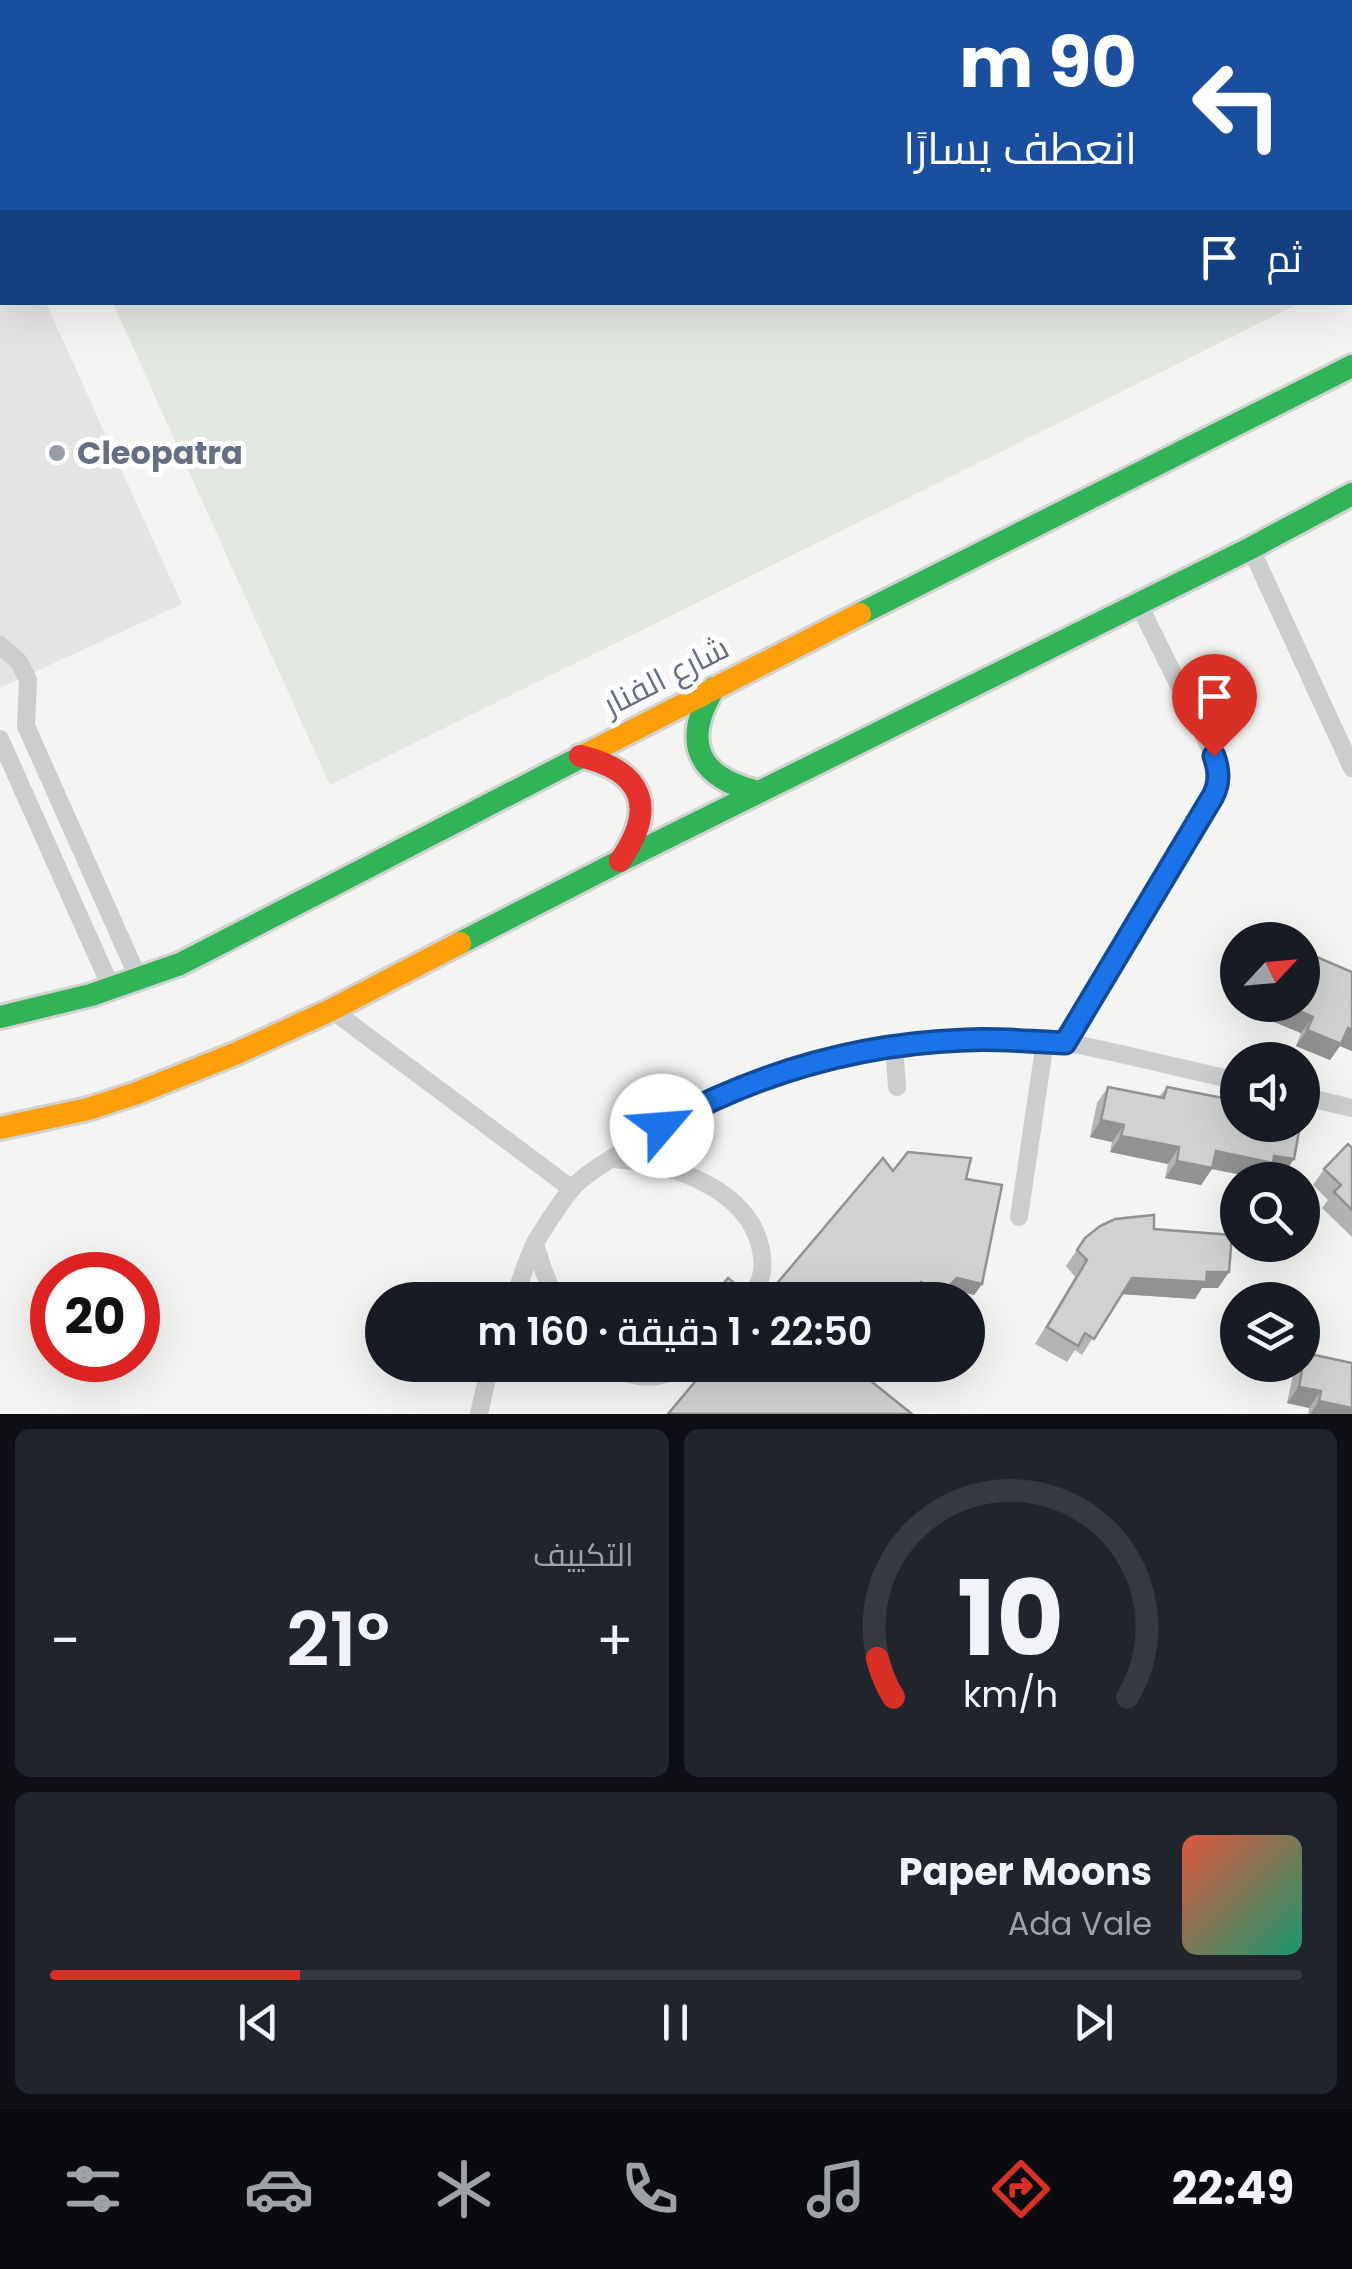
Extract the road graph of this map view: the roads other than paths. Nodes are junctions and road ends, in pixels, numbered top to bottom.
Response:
1 (1352, 366) edge
2 (1352, 494) edge
3 (1251, 548) junction
4 (1139, 604) junction
5 (0, 645) edge
6 (714, 688) junction
7 (0, 739) edge
8 (580, 756) junction
9 (1352, 768) edge
10 (759, 792) junction
11 (620, 860) junction
12 (139, 980) junction
13 (112, 989) junction
14 (331, 1010) junction
15 (0, 1016) edge
16 (1045, 1042) junction
17 (1065, 1043) junction
18 (894, 1046) junction
19 (1220, 1077) edge
20 (897, 1087) dead end
21 (1320, 1100) edge
22 (1352, 1108) edge
23 (0, 1128) edge
24 (610, 1160) junction
25 (572, 1189) junction
26 (1019, 1217) dead end
27 (535, 1244) junction
28 (521, 1282) edge
29 (548, 1282) edge
30 (761, 1282) edge
31 (486, 1382) edge
32 (479, 1414) edge

1 - 6 main road, شارع الفنار
2 - 3 main road
3 - 4 main road
3 - 9 lane
4 - 10 main road
4 - 17 lane
5 - 12 lane
6 - 8 main road, شارع الفنار
6 - 10 main road
7 - 13 lane
8 - 11 main road
8 - 12 main road, شارع الفنار
10 - 11 main road
11 - 14 main road
12 - 13 main road, شارع الفنار
13 - 15 main road, شارع الفنار
14 - 23 main road
14 - 25 lane
16 - 17 lane
16 - 18 lane
16 - 26 lane
17 - 19 lane
18 - 20 lane
18 - 24 lane
21 - 22 lane
24 - 25 lane
24 - 30 lane
25 - 27 lane
27 - 28 lane
27 - 29 lane
31 - 32 lane

